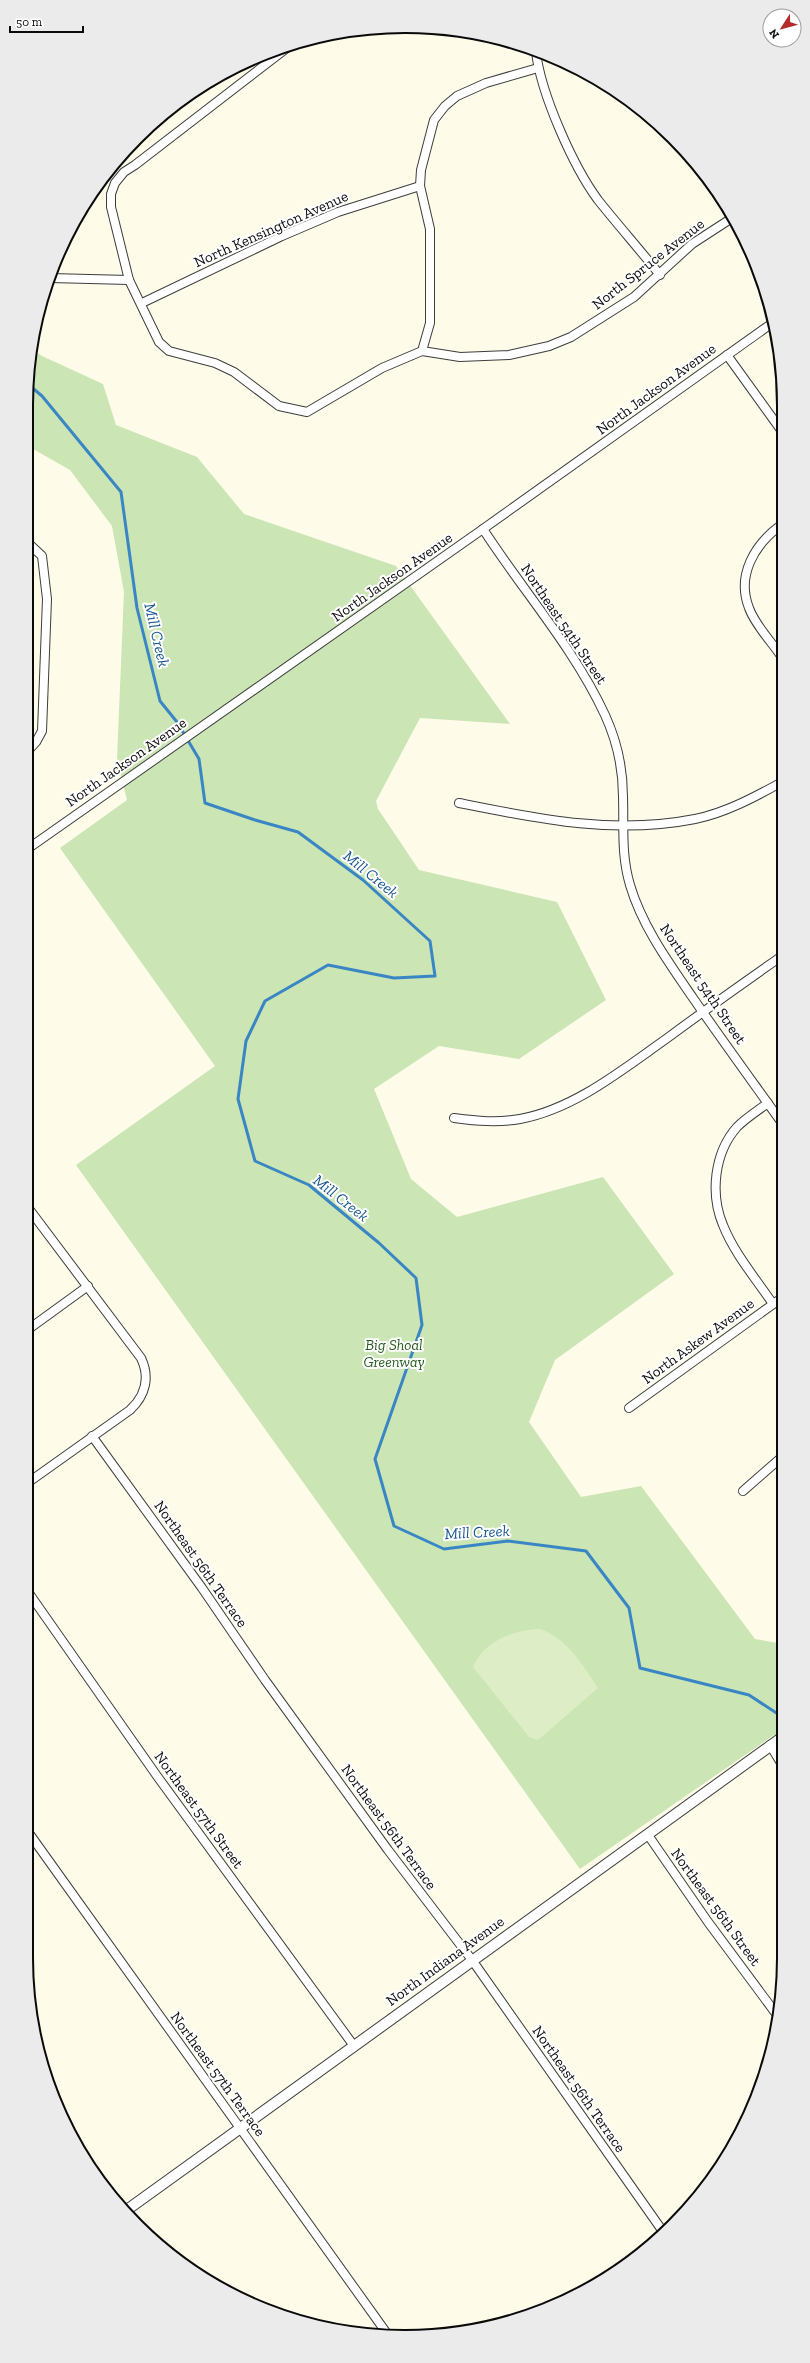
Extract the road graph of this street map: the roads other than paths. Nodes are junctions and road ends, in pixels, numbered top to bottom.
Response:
1 (276, 56) edge
2 (537, 57) edge
3 (538, 68) junction
4 (420, 186) junction
5 (728, 221) edge
6 (660, 275) junction
7 (55, 278) edge
8 (129, 280) junction
9 (142, 304) junction
10 (768, 326) edge
11 (422, 351) junction
12 (727, 355) junction
13 (777, 424) edge
14 (777, 528) edge
15 (483, 530) junction
16 (33, 548) edge
17 (777, 650) edge
18 (33, 745) edge
19 (777, 785) edge
20 (459, 803) dead end
21 (622, 826) junction
22 (33, 845) edge
23 (777, 960) edge
24 (703, 1012) junction
25 (768, 1103) junction
26 (777, 1116) edge
27 (454, 1118) dead end
28 (33, 1214) edge
29 (88, 1286) junction
30 (777, 1301) edge
31 (773, 1304) junction
32 (33, 1326) edge
33 (629, 1408) dead end
34 (92, 1436) junction
35 (777, 1461) edge
36 (33, 1479) edge
37 (743, 1491) dead end
38 (33, 1598) edge
39 (777, 1741) edge
40 (770, 1745) junction
41 (777, 1756) edge
42 (648, 1835) junction
43 (33, 1839) edge
44 (472, 1960) junction
45 (773, 2011) edge
46 (354, 2046) junction
47 (240, 2127) junction
48 (130, 2208) edge
49 (660, 2228) edge
50 (384, 2329) edge

1 - 8 street
2 - 3 street
3 - 4 street
3 - 6 street
4 - 9 street, North Kensington Avenue
4 - 11 street
5 - 6 street, North Spruce Avenue
6 - 11 street, North Spruce Avenue
7 - 8 street
8 - 9 street
9 - 11 street
10 - 12 street, North Jackson Avenue
12 - 13 street
12 - 15 street, North Jackson Avenue
14 - 17 street
15 - 21 street, Northeast 54th Street
15 - 22 street, North Jackson Avenue
16 - 18 street
19 - 21 street
20 - 21 street
21 - 24 street, Northeast 54th Street
23 - 24 street
24 - 25 street, Northeast 54th Street
24 - 27 street
25 - 26 street, Northeast 54th Street
25 - 31 street
28 - 29 street
29 - 32 street
29 - 34 street
30 - 31 street, North Askew Avenue
31 - 33 street, North Askew Avenue
34 - 36 street
34 - 44 street, Northeast 56th Terrace
35 - 37 street
38 - 46 street, Northeast 57th Street
39 - 40 street, North Indiana Avenue
40 - 41 street
40 - 42 street, North Indiana Avenue
42 - 44 street, North Indiana Avenue
42 - 45 street, Northeast 56th Street
43 - 47 street, Northeast 57th Terrace
44 - 46 street, North Indiana Avenue
44 - 49 street, Northeast 56th Terrace
46 - 47 street, North Indiana Avenue
47 - 48 street, North Indiana Avenue
47 - 50 street, Northeast 57th Terrace

